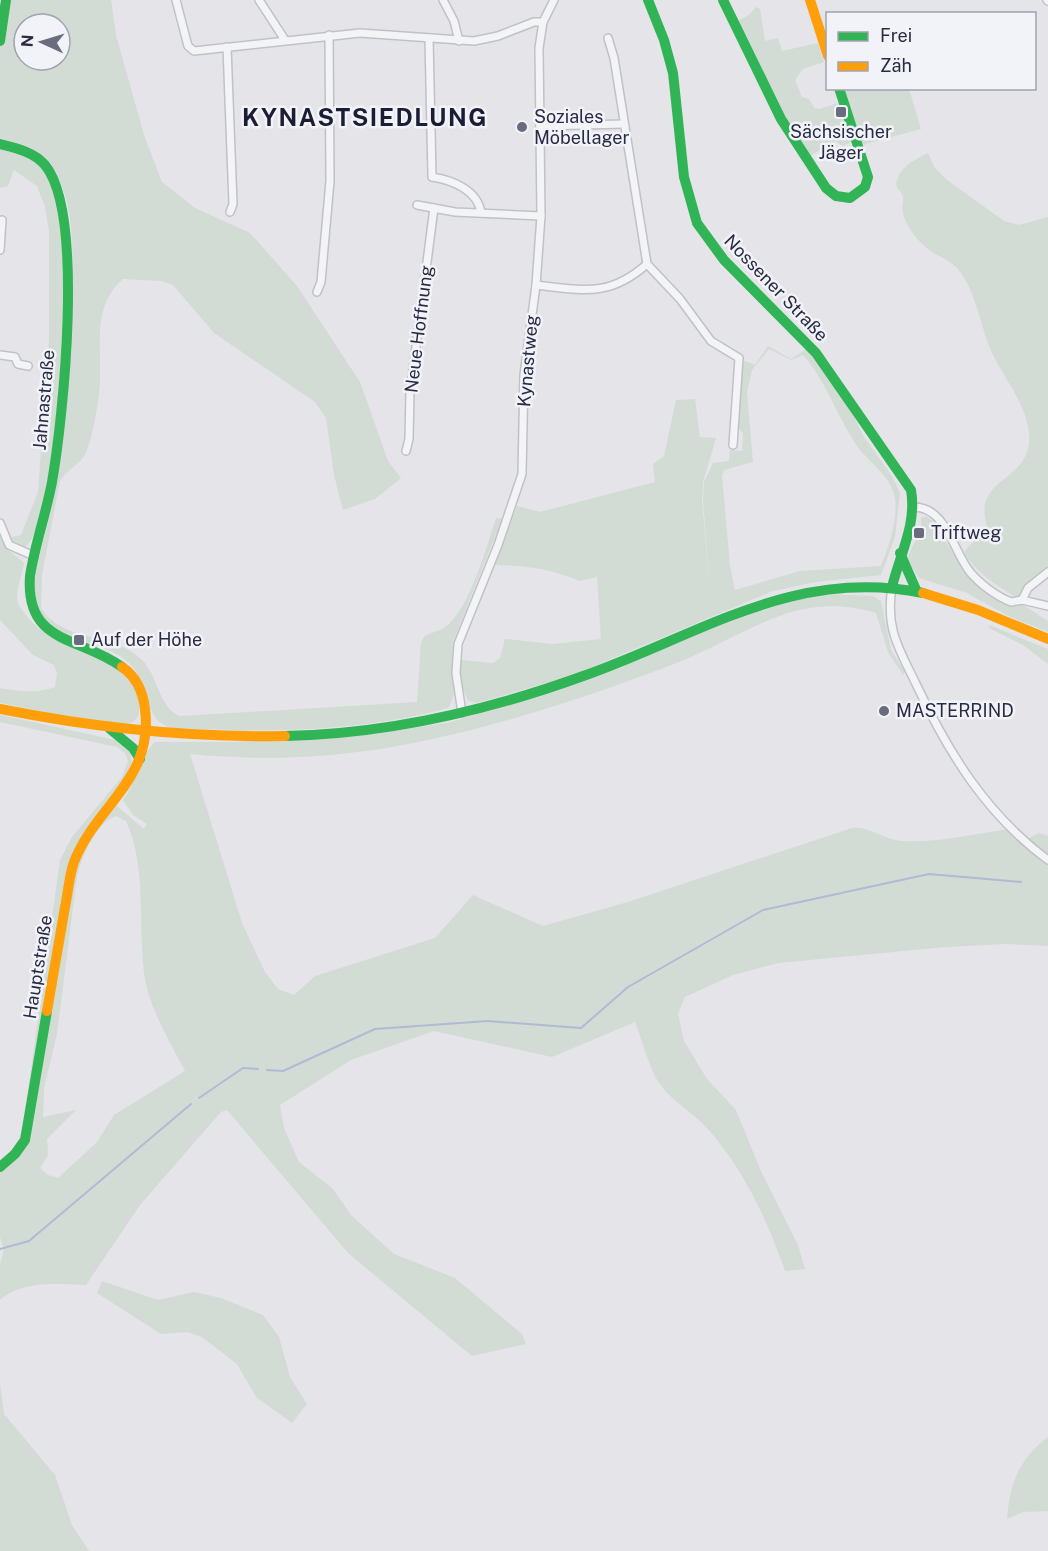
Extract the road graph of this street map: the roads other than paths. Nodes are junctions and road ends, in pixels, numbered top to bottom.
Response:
1 (6, 0) edge
2 (176, 0) edge
3 (260, 0) edge
4 (443, 0) edge
5 (554, 0) edge
6 (648, 0) edge
7 (723, 0) edge
8 (810, 0) edge
9 (543, 22) junction
10 (328, 35) junction
11 (429, 38) junction
12 (608, 38) dead end
13 (285, 40) junction
14 (0, 41) edge
15 (459, 41) junction
16 (227, 48) junction
17 (826, 50) edge
18 (840, 90) edge
19 (624, 124) junction
20 (540, 126) junction
21 (0, 144) edge
22 (417, 205) dead end
23 (434, 208) junction
24 (230, 212) dead end
25 (481, 213) junction
26 (541, 216) junction
27 (2, 220) dead end
28 (0, 250) edge
29 (647, 264) junction
30 (536, 285) junction
31 (316, 292) dead end
32 (0, 355) edge
33 (28, 366) dead end
34 (733, 445) dead end
35 (406, 451) dead end
36 (915, 507) junction
37 (0, 524) edge
38 (900, 552) junction
39 (34, 556) junction
40 (1048, 572) edge
41 (892, 587) junction
42 (917, 592) junction
43 (1022, 600) junction
44 (1048, 606) edge
45 (1048, 639) edge
46 (0, 709) edge
47 (462, 713) junction
48 (110, 729) junction
49 (146, 732) junction
50 (140, 759) junction
51 (1048, 860) edge
52 (0, 1167) edge

1 - 14 street
2 - 16 street
3 - 13 street
4 - 15 street
5 - 9 street, Kynastweg
6 - 36 street, Nossener Straße
7 - 18 street
8 - 17 street
9 - 15 street
9 - 20 street, Kynastweg
10 - 11 street
10 - 13 street
10 - 31 street
11 - 15 street
11 - 25 street
12 - 19 street
13 - 16 street
16 - 24 street
19 - 20 street
19 - 29 street
20 - 26 street, Kynastweg
21 - 39 street, Jahnastraße
22 - 23 street
23 - 25 street
23 - 35 street, Neue Hoffnung
25 - 26 street
26 - 30 street, Kynastweg
27 - 28 street
29 - 30 street
29 - 34 street
30 - 47 street, Kynastweg
32 - 33 street
36 - 38 street
36 - 43 street
37 - 39 street
38 - 41 street
38 - 42 street
39 - 49 street, Jahnastraße
40 - 43 street
41 - 42 street
41 - 47 street
41 - 51 street
42 - 45 street
43 - 44 street
46 - 48 street
47 - 49 street
48 - 49 street
48 - 50 street
49 - 50 street, Hauptstraße
50 - 52 street, Hauptstraße

